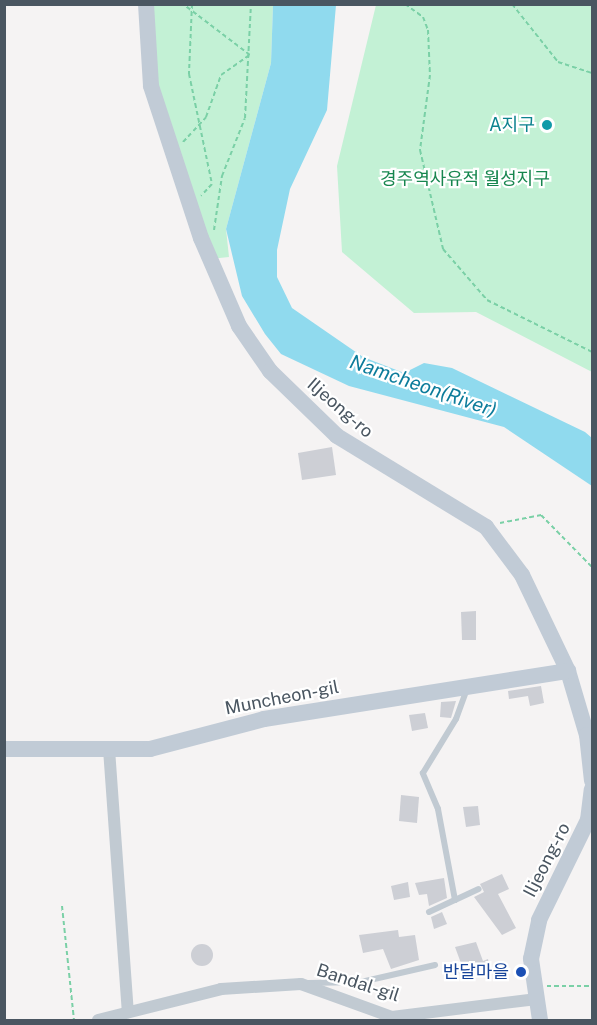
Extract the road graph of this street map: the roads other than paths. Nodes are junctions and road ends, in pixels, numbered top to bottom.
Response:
1 (146, 4) edge
2 (568, 671) junction
3 (468, 686) junction
4 (4, 749) edge
5 (109, 749) junction
6 (592, 781) edge
7 (592, 789) edge
8 (479, 889) dead end
9 (455, 900) junction
10 (429, 912) dead end
11 (435, 965) dead end
12 (301, 984) junction
13 (536, 992) junction
14 (128, 1012) junction
15 (98, 1020) edge
16 (540, 1020) edge

1 - 2 street, Iljeong-ro
2 - 3 street, Muncheon-gil
2 - 6 street, Iljeong-ro
3 - 5 street, Muncheon-gil
3 - 9 lane
4 - 5 street, Muncheon-gil
5 - 14 street
7 - 13 street, Iljeong-ro
8 - 9 lane
9 - 10 lane
11 - 12 lane
12 - 13 street, Bandal-gil
12 - 14 street, Bandal-gil
13 - 16 street, Iljeong-ro
14 - 15 street, Bandal-gil

